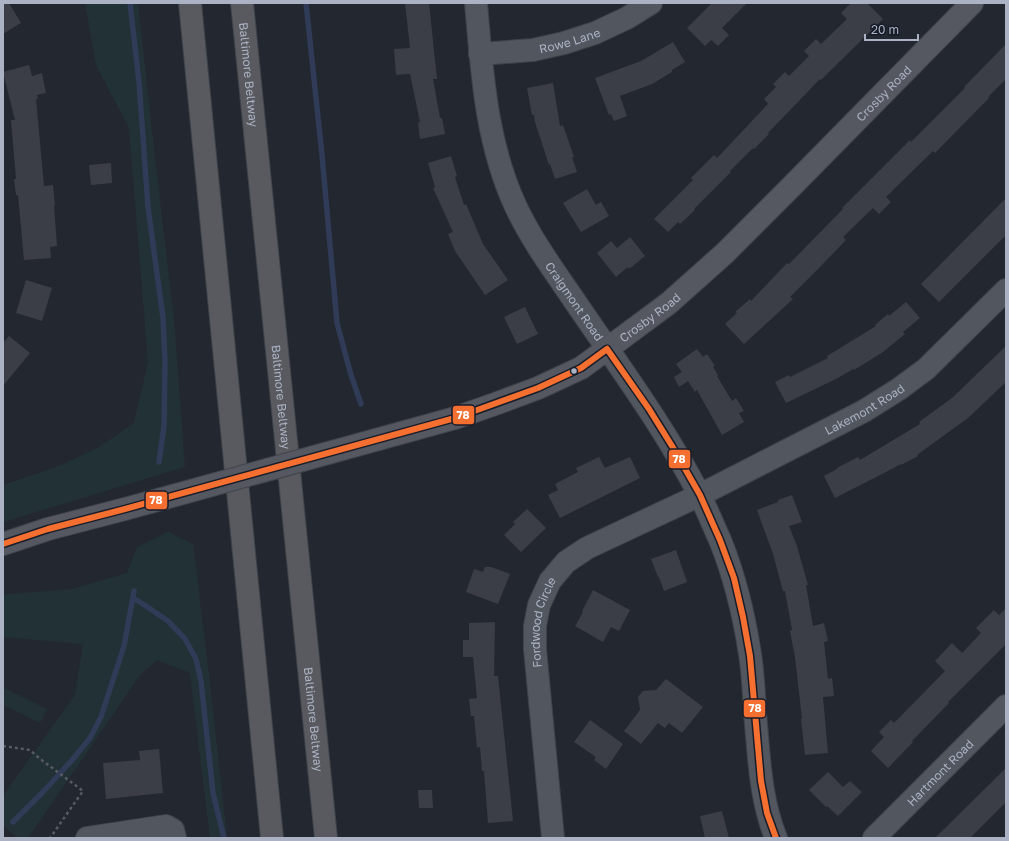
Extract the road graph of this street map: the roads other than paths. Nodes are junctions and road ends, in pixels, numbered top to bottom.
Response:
1 (190, 3) edge
2 (242, 3) edge
3 (476, 3) edge
4 (651, 3) edge
5 (972, 3) edge
6 (480, 54) junction
7 (1006, 290) edge
8 (607, 349) junction
9 (700, 495) junction
10 (3, 544) edge
11 (1006, 706) edge
12 (87, 838) edge
13 (174, 838) edge
14 (272, 838) edge
15 (326, 838) edge
16 (553, 838) edge
17 (776, 838) edge
18 (874, 838) edge

1 - 14 highway
2 - 15 highway, Baltimore Beltway
3 - 6 street, Craigmont Road
4 - 6 street, Rowe Lane
5 - 8 main road, Crosby Road
6 - 8 street, Craigmont Road
7 - 9 street, Lakemont Road
8 - 9 street, Craigmont Road
8 - 10 main road, Crosby Road, bridge
9 - 16 street, Fordwood Circle
9 - 17 street, Craigmont Road
11 - 18 street, Hartmont Road
12 - 13 street

